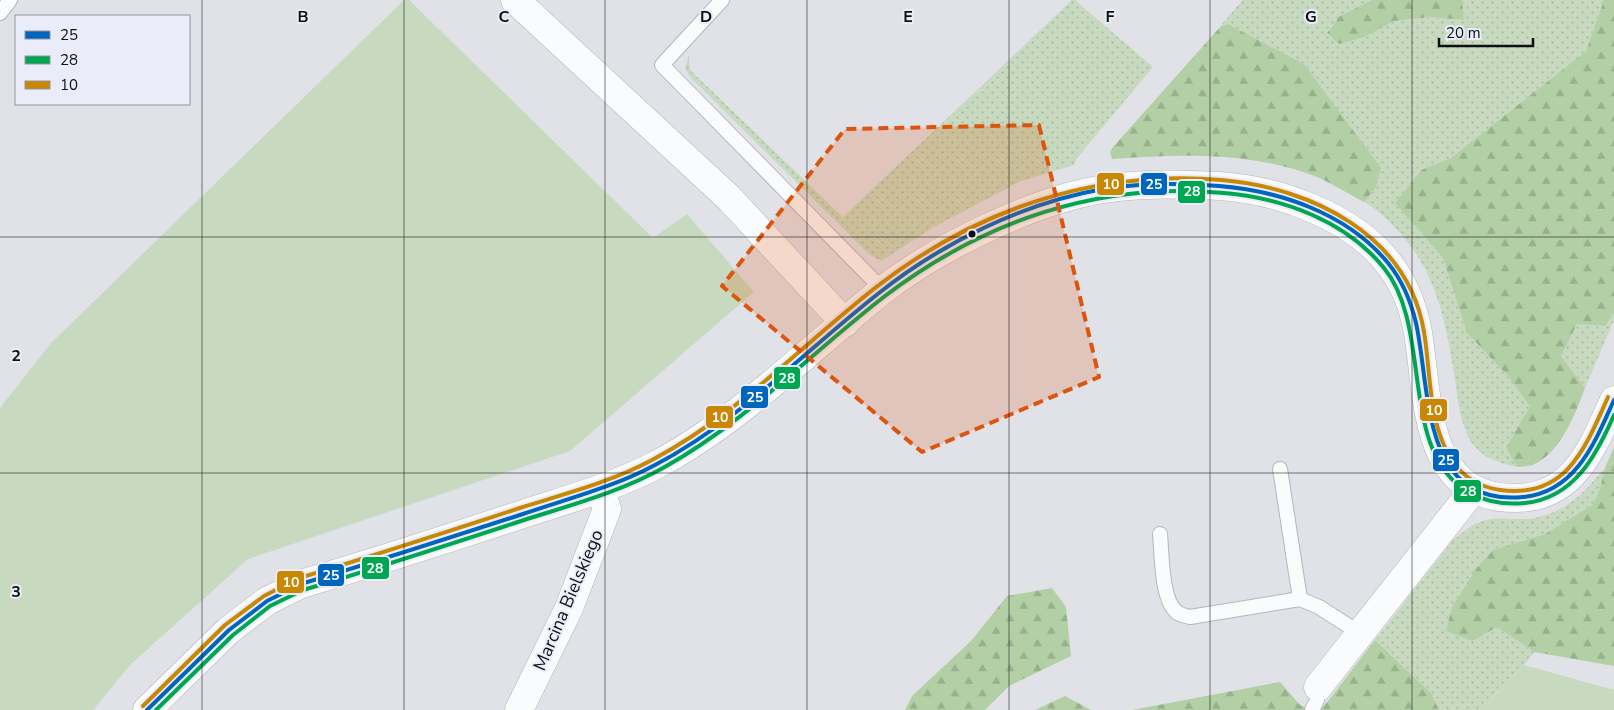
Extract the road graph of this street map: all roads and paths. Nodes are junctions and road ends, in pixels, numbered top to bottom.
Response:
1 (10, 0) edge
2 (515, 0) edge
3 (722, 0) edge
4 (0, 13) edge
5 (883, 290) junction
6 (845, 322) junction
7 (1614, 400) edge
8 (1280, 469) dead end
9 (600, 489) junction
10 (1474, 489) junction
11 (1160, 534) dead end
12 (1300, 599) junction
13 (1361, 634) junction
14 (1315, 698) edge
15 (147, 710) edge
16 (519, 710) edge

1 - 4 lane
2 - 6 street
3 - 5 lane
5 - 6 street
5 - 10 street
6 - 9 street
7 - 10 street
8 - 12 lane
9 - 15 street
9 - 16 street, Marcina Bielskiego
10 - 13 street
11 - 12 lane
12 - 13 lane
13 - 14 street

